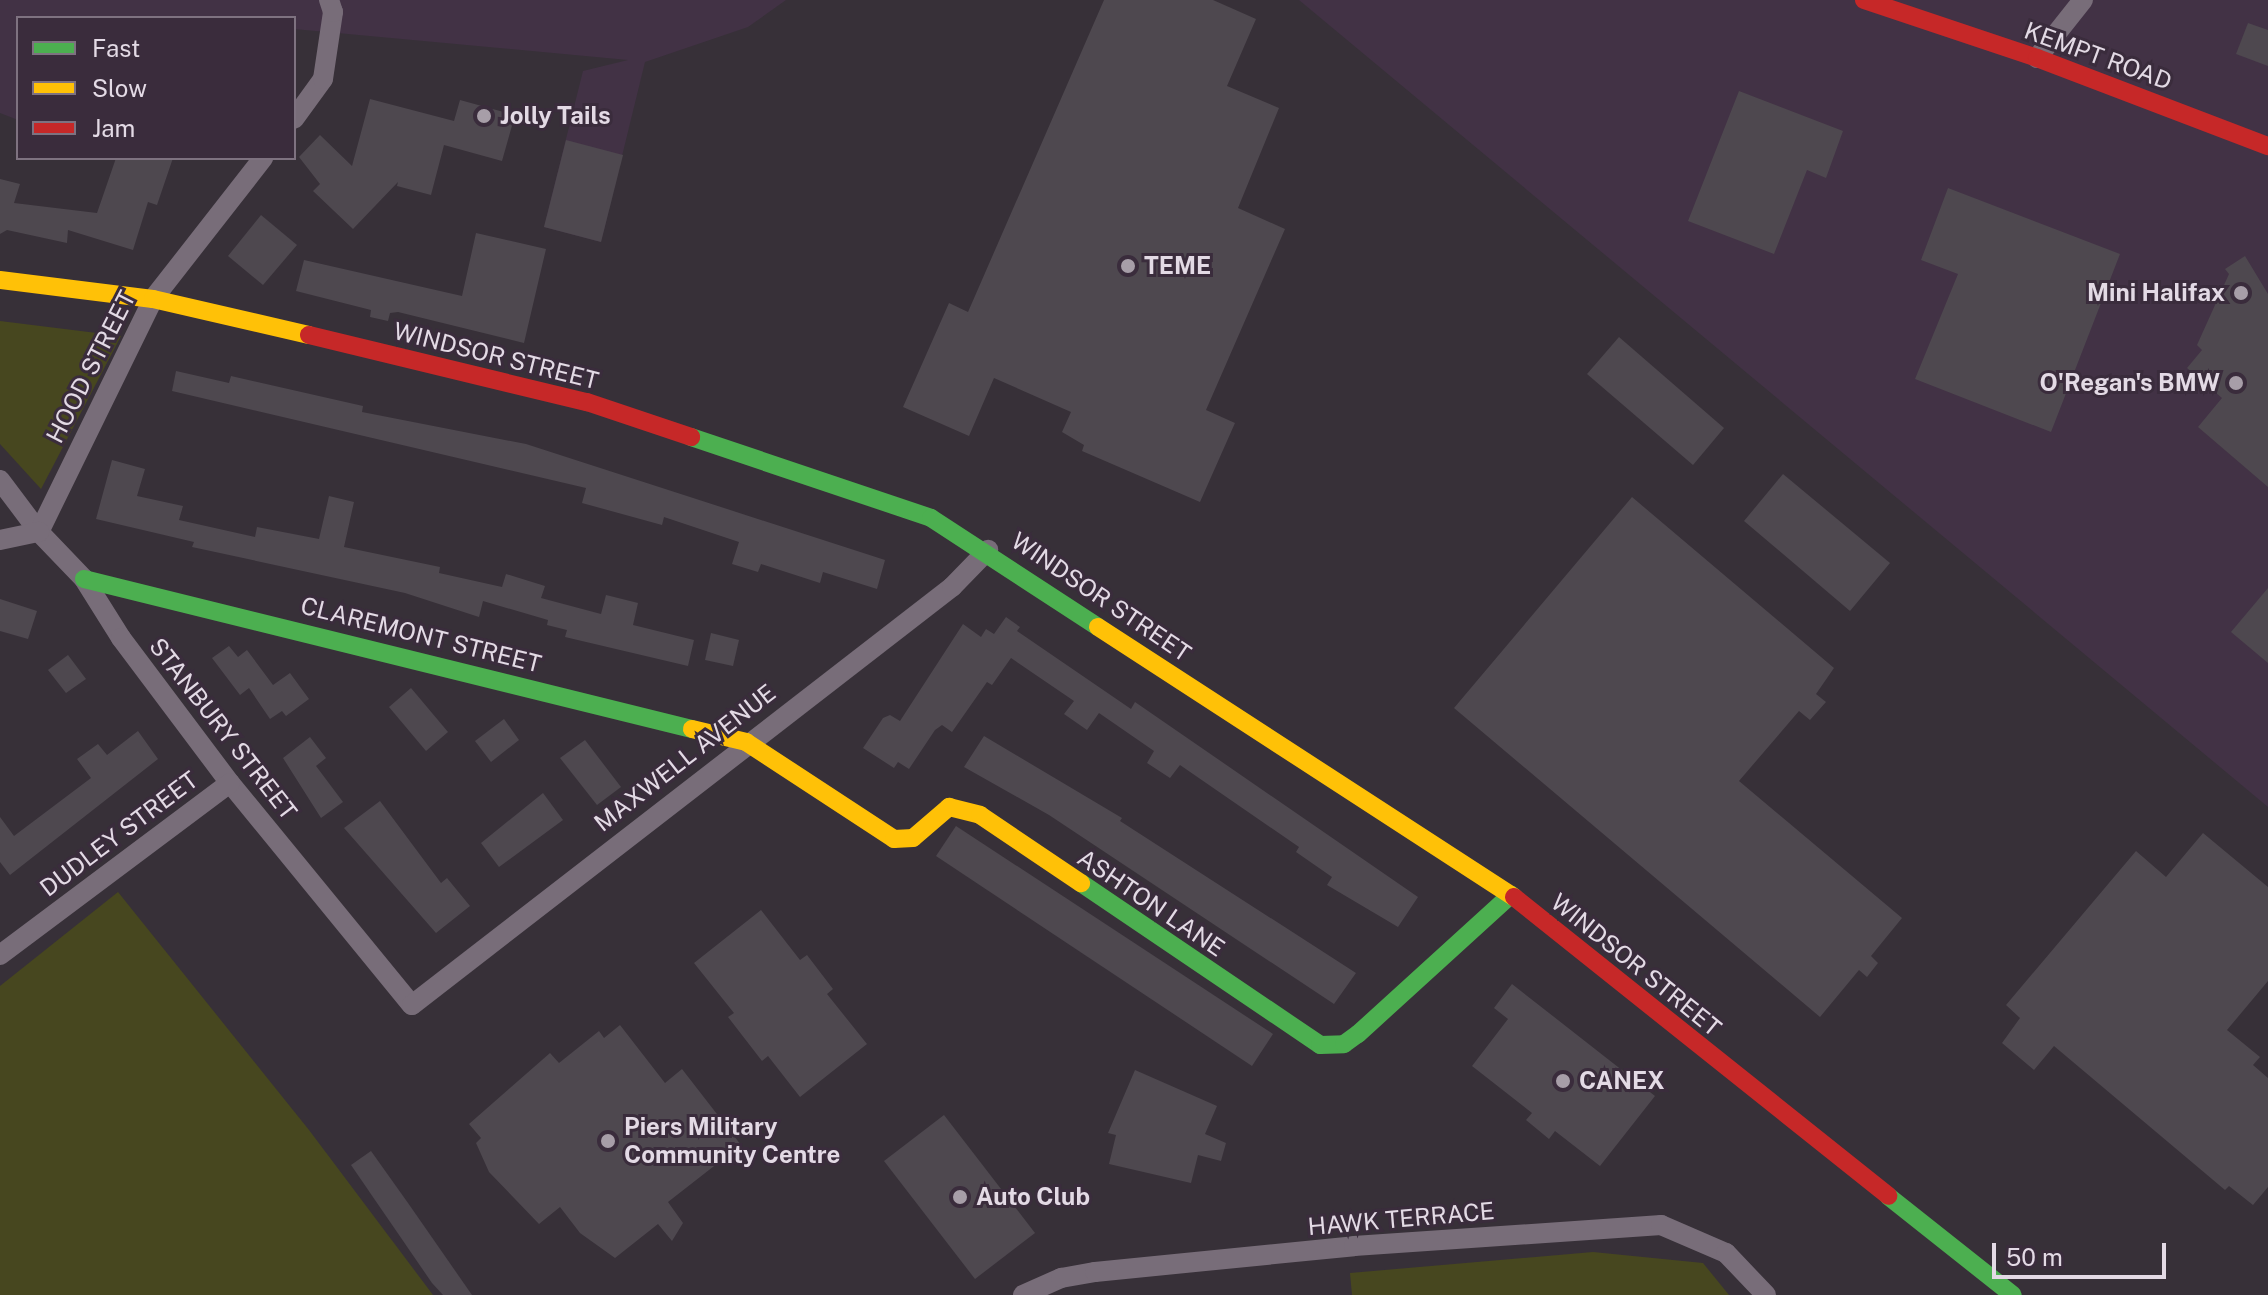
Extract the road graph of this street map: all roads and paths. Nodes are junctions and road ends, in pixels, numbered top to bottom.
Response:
1 (329, 0) edge
2 (1864, 0) edge
3 (2083, 0) edge
4 (2037, 58) junction
5 (296, 116) edge
6 (2268, 146) edge
7 (261, 160) edge
8 (0, 280) edge
9 (153, 299) junction
10 (0, 480) edge
11 (39, 532) junction
12 (0, 540) edge
13 (988, 550) junction
14 (84, 579) junction
15 (746, 742) junction
16 (230, 783) junction
17 (1511, 895) junction
18 (0, 955) edge
19 (412, 1005) joint
20 (2008, 1293) edge
21 (1023, 1295) edge
22 (1766, 1295) edge

1 - 5 street
2 - 4 street, KEMPT ROAD
3 - 4 street
4 - 6 street, KEMPT ROAD
7 - 9 street, HOOD STREET
8 - 9 street, WINDSOR STREET
9 - 11 street, HOOD STREET
9 - 13 street, WINDSOR STREET
10 - 11 street, STANBURY STREET
11 - 12 street
11 - 14 street, STANBURY STREET
13 - 15 street, MAXWELL AVENUE
13 - 17 street, WINDSOR STREET
14 - 15 street, CLAREMONT STREET
14 - 16 street, STANBURY STREET
15 - 17 street, ASHTON LANE
15 - 19 street, MAXWELL AVENUE
16 - 18 street, DUDLEY STREET
16 - 19 street, STANBURY STREET
17 - 20 street, WINDSOR STREET
21 - 22 street, HAWK TERRACE

